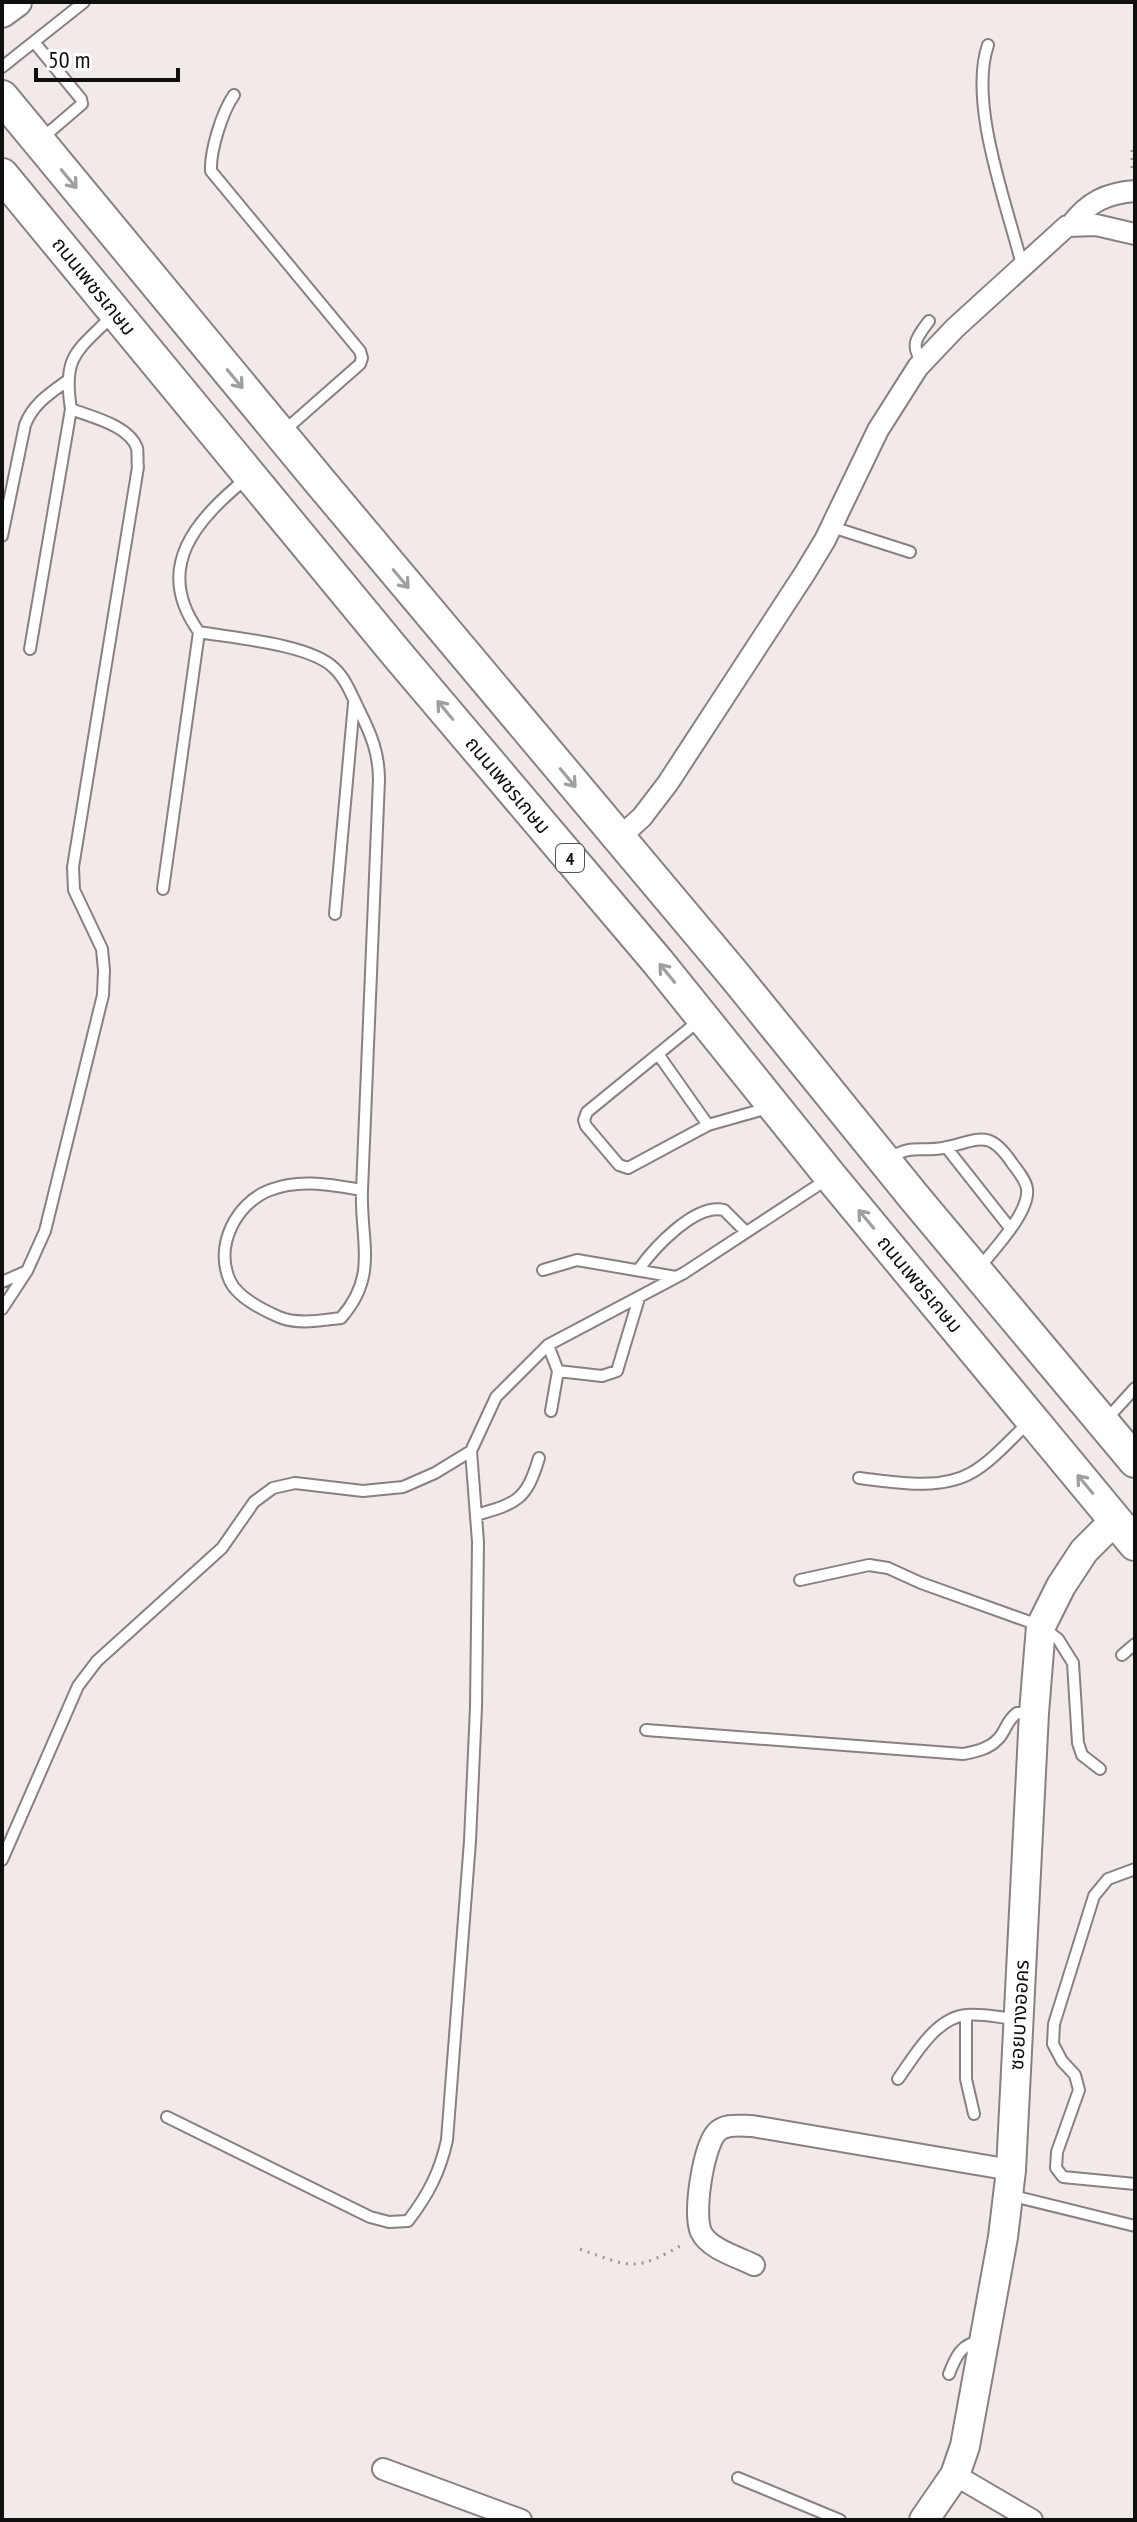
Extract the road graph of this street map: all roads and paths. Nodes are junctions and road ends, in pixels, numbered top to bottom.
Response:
1 (17, 2) edge
2 (84, 2) edge
3 (2, 13) edge
4 (34, 42) junction
5 (988, 45) dead end
6 (2, 67) edge
7 (234, 95) dead end
8 (2, 97) edge
9 (39, 141) junction
10 (2, 175) edge
11 (1135, 191) edge
12 (1071, 225) junction
13 (1135, 234) edge
14 (1022, 265) junction
15 (115, 313) junction
16 (929, 321) dead end
17 (923, 363) junction
18 (67, 381) junction
19 (71, 409) junction
20 (280, 434) junction
21 (250, 476) junction
22 (832, 527) junction
23 (2, 536) edge
24 (910, 552) dead end
25 (199, 632) junction
26 (30, 649) dead end
27 (355, 701) junction
28 (619, 838) junction
29 (163, 889) dead end
30 (335, 914) dead end
31 (703, 1018) junction
32 (658, 1054) junction
33 (776, 1106) junction
34 (708, 1125) junction
35 (946, 1147) junction
36 (885, 1162) junction
37 (831, 1177) junction
38 (362, 1190) junction
39 (1010, 1228) junction
40 (746, 1232) junction
41 (639, 1269) junction
42 (543, 1270) dead end
43 (27, 1271) junction
44 (976, 1271) junction
45 (676, 1277) junction
46 (2, 1282) edge
47 (639, 1298) junction
48 (2, 1309) edge
49 (548, 1345) junction
50 (558, 1371) junction
51 (1135, 1388) edge
52 (551, 1411) dead end
53 (1032, 1419) junction
54 (1104, 1422) junction
55 (471, 1451) junction
56 (539, 1458) dead end
57 (1135, 1461) edge
58 (859, 1478) dead end
59 (476, 1515) junction
60 (1125, 1532) edge
61 (800, 1580) dead end
62 (1041, 1626) junction
63 (1135, 1644) edge
64 (1122, 1655) dead end
65 (1034, 1713) junction
66 (646, 1730) dead end
67 (1100, 1769) dead end
68 (2, 1860) edge
69 (1135, 1869) edge
70 (966, 2015) junction
71 (1019, 2020) junction
72 (898, 2079) dead end
73 (974, 2114) dead end
74 (167, 2117) dead end
75 (1009, 2182) junction
76 (1135, 2184) edge
77 (1135, 2226) edge
78 (701, 2233) junction
79 (580, 2249) dead end
80 (754, 2265) dead end
81 (984, 2340) junction
82 (949, 2374) dead end
83 (383, 2469) dead end
84 (955, 2475) junction
85 (738, 2478) dead end
86 (521, 2520) edge
87 (840, 2520) edge
88 (924, 2520) edge
89 (1032, 2520) edge

1 - 3 street
2 - 4 lane
4 - 6 lane
4 - 9 lane
5 - 14 lane
7 - 20 lane
8 - 9 main road
9 -> 20 main road
10 - 15 main road, ถนนเพชรเกษม / 4
11 - 12 street
12 - 13 street
12 - 14 street
14 - 17 street
15 - 18 lane
15 - 21 main road, ถนนเพชรเกษม / 4
16 - 17 lane
17 - 22 street
18 - 19 lane
18 - 23 lane
19 - 26 lane
19 - 43 lane
20 -> 28 main road
21 - 25 lane
31 -> 21 main road, ถนนเพชรเกษม / 4
22 - 24 lane
22 - 28 street
25 - 27 lane
25 - 29 lane
27 - 30 lane
27 - 38 lane
28 - 36 main road
31 - 32 lane
31 - 33 main road, ถนนเพชรเกษม / 4
32 - 34 lane
32 - 34 lane
33 - 34 lane
33 - 37 main road, ถนนเพชรเกษม / 4
35 - 36 lane
35 - 39 lane
35 - 39 lane
36 - 44 main road
37 - 40 lane
53 -> 37 main road, ถนนเพชรเกษม / 4
38 - 38 lane
39 - 44 lane
40 - 41 lane
40 - 45 lane
41 - 42 lane
41 - 45 lane
43 - 46 lane
43 - 48 lane
44 - 54 main road
45 - 47 lane
47 - 49 lane
47 - 50 lane
49 - 50 lane
49 - 55 lane
50 - 52 lane
51 - 54 lane
53 - 58 lane
60 -> 53 main road, ถนนเพชรเกษม / 4
54 - 57 main road
55 - 59 lane
55 - 68 lane
56 - 59 lane
59 - 74 lane
60 - 62 street, ซอยบางออคร
61 - 62 lane
62 - 65 street, ซอยบางออคร
62 - 67 lane
63 - 64 lane
65 - 66 lane
65 - 71 street, ซอยบางออคร
69 - 76 lane
70 - 71 lane
70 - 72 lane
70 - 73 lane
71 - 75 street, ซอยบางออคร
75 - 77 lane
75 - 78 street
75 - 81 street, ซอยบางออคร
78 - 79 path
78 - 80 street
81 - 82 lane
81 - 84 street, ซอยบางออคร
83 - 86 street
84 - 88 street, ซอยบางออคร
84 - 89 street
85 - 87 lane

